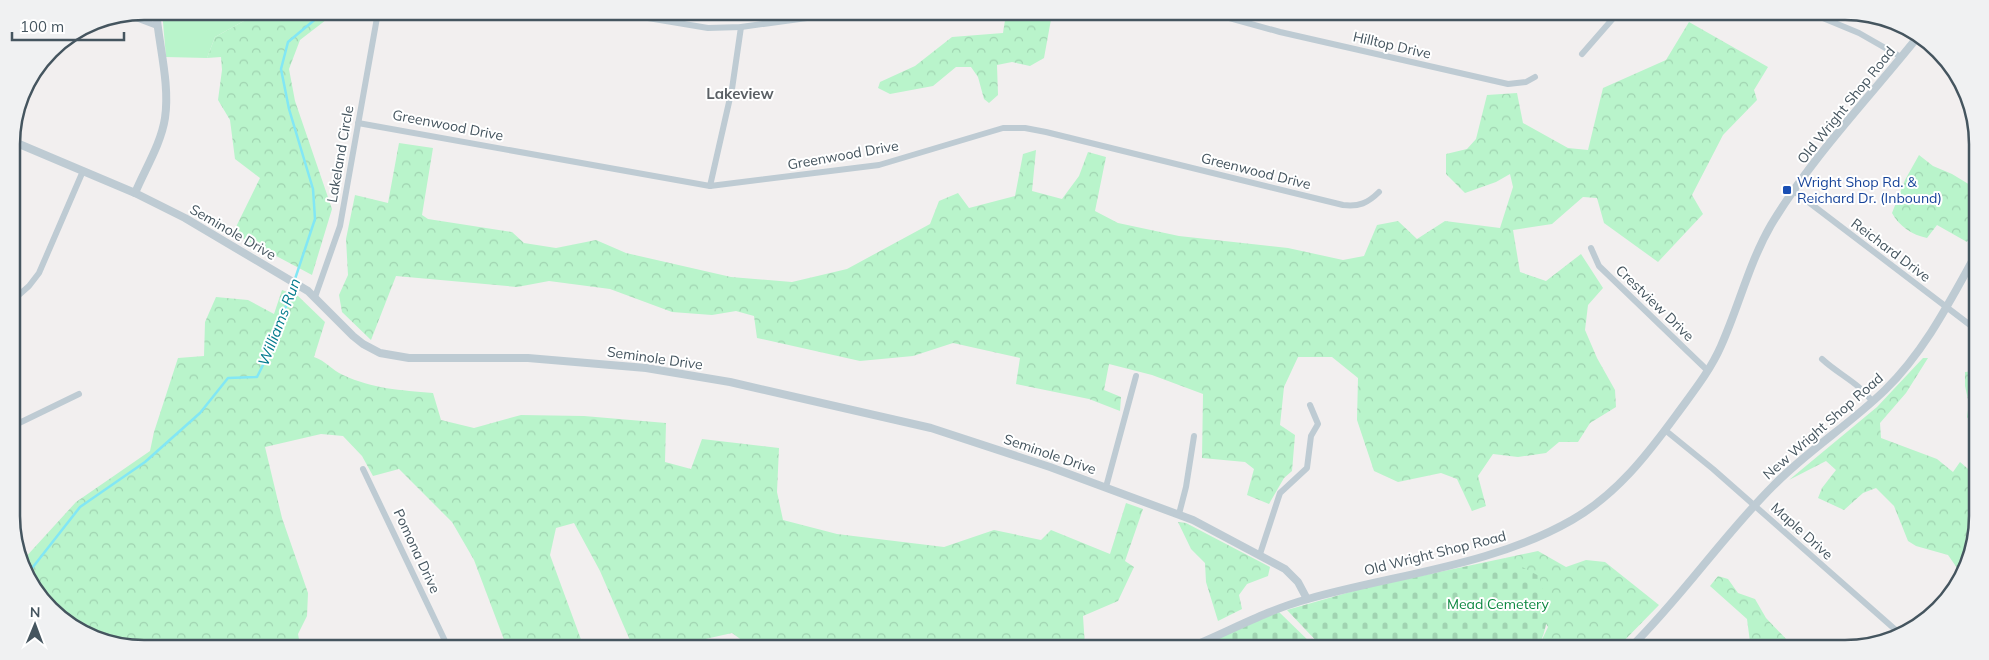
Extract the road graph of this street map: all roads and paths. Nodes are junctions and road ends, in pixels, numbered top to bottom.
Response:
1 (143, 20) edge
2 (157, 20) edge
3 (377, 20) edge
4 (663, 20) edge
5 (792, 20) edge
6 (1237, 20) edge
7 (1612, 20) edge
8 (1828, 20) edge
9 (157, 26) junction
10 (741, 27) junction
11 (1914, 42) edge
12 (1582, 54) dead end
13 (1901, 57) junction
14 (1535, 78) dead end
15 (358, 123) junction
16 (20, 144) edge
17 (83, 171) junction
18 (710, 186) junction
19 (1794, 191) junction
20 (1379, 192) dead end
21 (135, 193) junction
22 (1591, 248) dead end
23 (1969, 267) edge
24 (20, 294) edge
25 (315, 297) junction
26 (1946, 308) junction
27 (1969, 324) edge
28 (1822, 359) dead end
29 (1708, 371) junction
30 (1136, 376) dead end
31 (79, 394) dead end
32 (1872, 401) junction
33 (1310, 406) dead end
34 (20, 423) edge
35 (1665, 430) junction
36 (1194, 436) dead end
37 (363, 469) dead end
38 (1106, 487) junction
39 (1755, 506) junction
40 (1180, 514) junction
41 (1260, 554) junction
42 (1307, 599) junction
43 (1895, 629) edge
44 (445, 640) edge
45 (1207, 640) edge
46 (1638, 640) edge

1 - 9 street
2 - 9 street
3 - 15 street, Lakeland Circle
4 - 10 street
5 - 10 street
6 - 14 street, Hilltop Drive
7 - 12 street
8 - 13 street
9 - 21 street
10 - 18 street
11 - 13 street, Old Wright Shop Road
13 - 19 street, Old Wright Shop Road
15 - 18 street, Greenwood Drive
15 - 25 street, Lakeland Circle
16 - 17 street, Seminole Drive
17 - 21 street, Seminole Drive
17 - 24 street
18 - 20 street, Greenwood Drive
19 - 26 street, Reichard Drive
19 - 29 street, Old Wright Shop Road
21 - 25 street, Seminole Drive
22 - 29 street, Crestview Drive
23 - 26 street, New Wright Shop Road
25 - 38 street, Seminole Drive
26 - 27 street, Reichard Drive
26 - 32 street, New Wright Shop Road
28 - 32 street
29 - 35 street, Old Wright Shop Road
30 - 38 street
31 - 34 street
32 - 39 street, New Wright Shop Road
33 - 41 street
35 - 39 street, Maple Drive
35 - 42 street, Old Wright Shop Road
36 - 40 street
37 - 44 street, Pomona Drive
38 - 40 street, Seminole Drive
39 - 43 street, Maple Drive
39 - 46 street, New Wright Shop Road
40 - 41 street, Seminole Drive
41 - 42 street, Seminole Drive
42 - 45 street, Old Wright Shop Road

